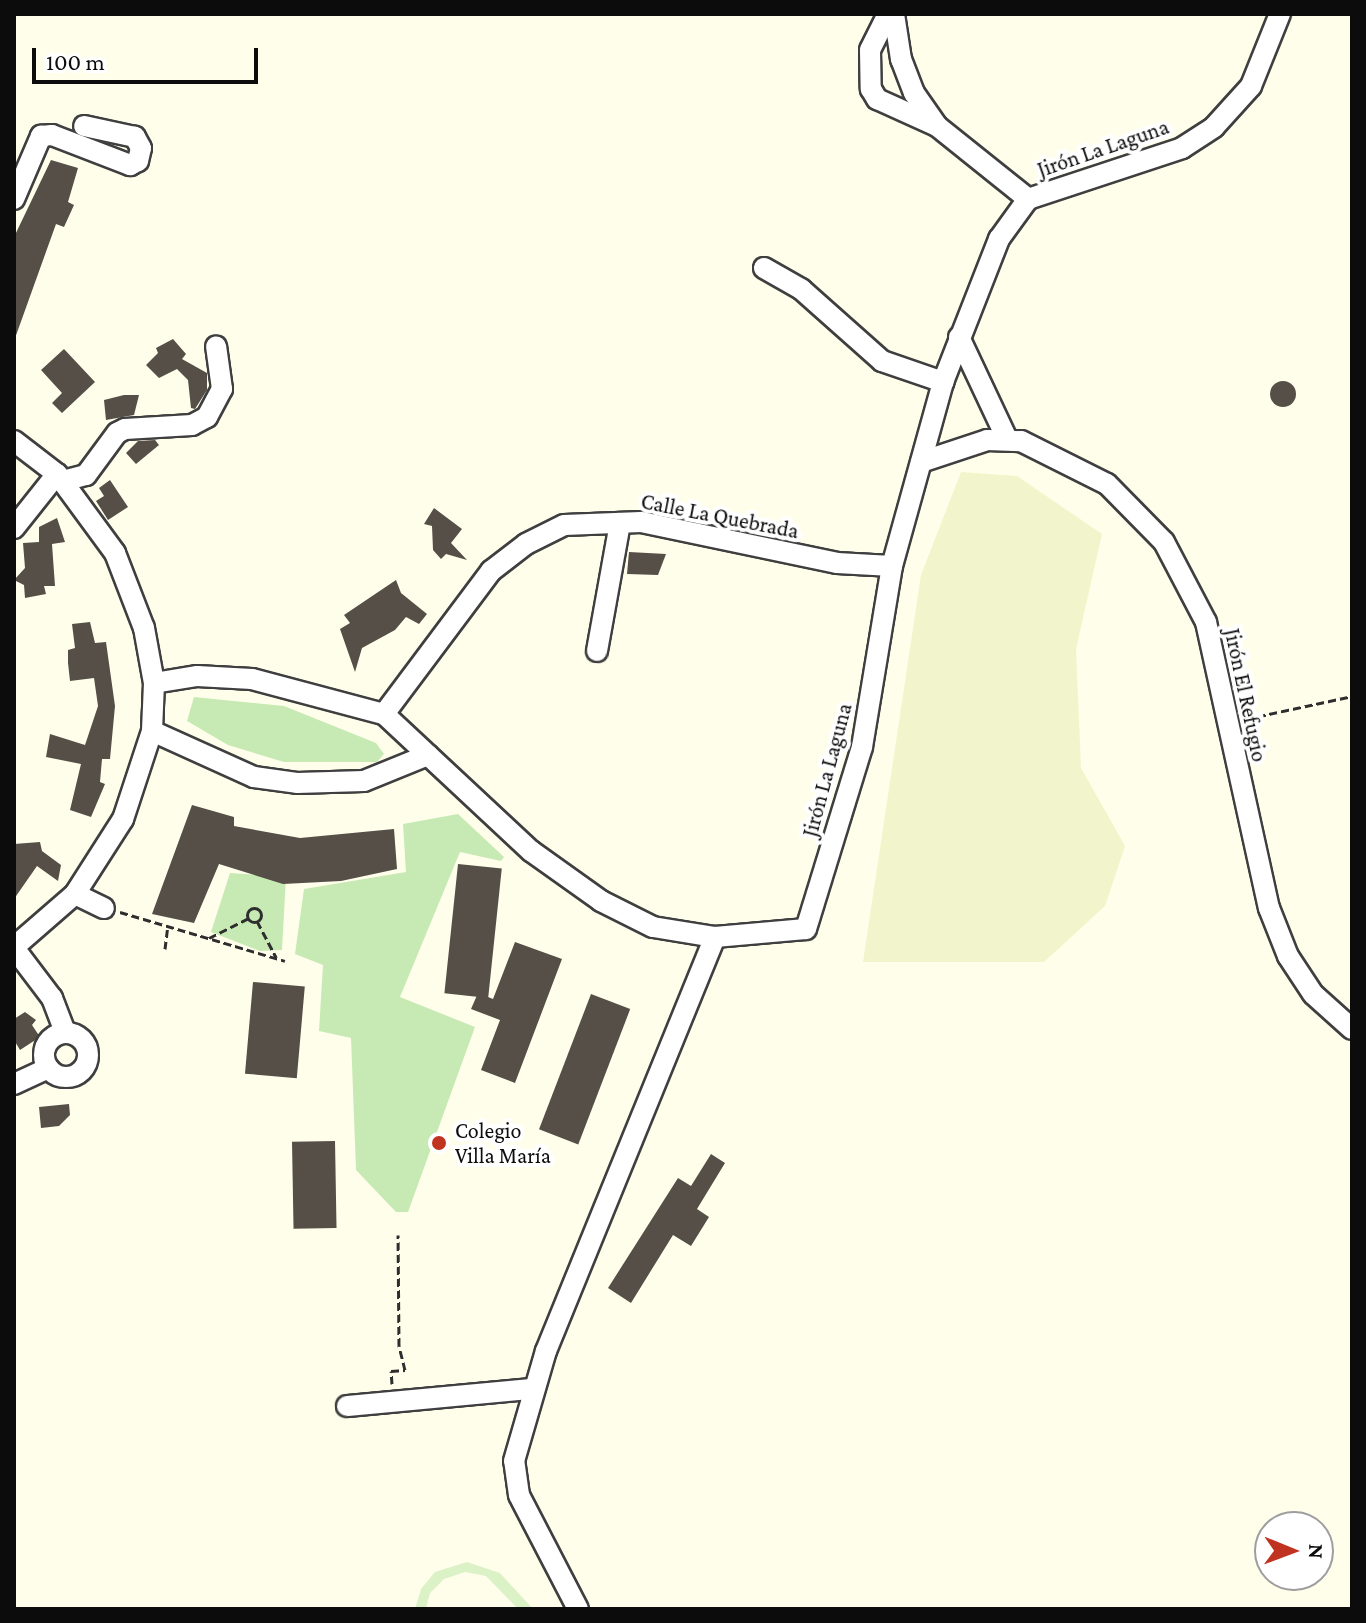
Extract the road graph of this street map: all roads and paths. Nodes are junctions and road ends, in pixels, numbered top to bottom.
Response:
1 (891, 14) edge
2 (1280, 14) edge
3 (84, 126) dead end
4 (937, 126) junction
5 (14, 199) edge
6 (1028, 199) junction
7 (764, 268) dead end
8 (959, 337) junction
9 (216, 346) dead end
10 (943, 382) junction
11 (1006, 437) junction
12 (14, 441) edge
13 (921, 462) junction
14 (60, 478) junction
15 (620, 523) junction
16 (14, 528) edge
17 (892, 566) junction
18 (597, 651) dead end
19 (154, 683) junction
20 (1352, 696) edge
21 (384, 714) junction
22 (1226, 723) junction
23 (152, 731) junction
24 (428, 755) junction
25 (75, 894) junction
26 (109, 909) joint
27 (249, 918) junction
28 (257, 921) junction
29 (168, 926) junction
30 (715, 937) junction
31 (209, 938) junction
32 (14, 947) edge
33 (165, 949) dead end
34 (276, 958) junction
35 (285, 961) dead end
36 (1352, 1029) edge
37 (65, 1032) junction
38 (48, 1068) junction
39 (14, 1084) edge
40 (398, 1235) dead end
41 (532, 1389) junction
42 (393, 1402) junction
43 (347, 1406) dead end
44 (578, 1609) edge

1 - 4 street
1 - 4 street
2 - 6 street, Jirón La Laguna
3 - 5 street
4 - 6 street
6 - 8 street, Jirón La Laguna
7 - 10 street
8 - 10 street, Jirón La Laguna
8 - 11 street
9 - 14 street
10 - 13 street, Jirón La Laguna
11 - 13 street
11 - 22 street, Jirón El Refugio
12 - 14 street
13 - 17 street, Jirón La Laguna
14 - 16 street
14 - 19 street
15 - 17 street, Calle La Quebrada
15 - 18 street
15 - 21 street, Calle La Quebrada
17 - 30 street, Jirón La Laguna
19 - 21 street, Jirón La Laguna
19 - 23 street
20 - 22 path
21 - 24 street, Jirón La Laguna
22 - 36 street, Jirón El Refugio
23 - 24 street
23 - 25 street
24 - 30 street, Jirón La Laguna
25 - 26 street
25 - 32 street
26 - 29 path
27 - 28 path
27 - 28 path
27 - 31 path
28 - 34 path
29 - 31 path
29 - 33 path
30 - 41 street
31 - 34 path
32 - 37 street
34 - 35 path
37 - 38 street
37 - 38 street
38 - 39 street
40 - 42 path
41 - 42 street
41 - 44 street
42 - 43 street

